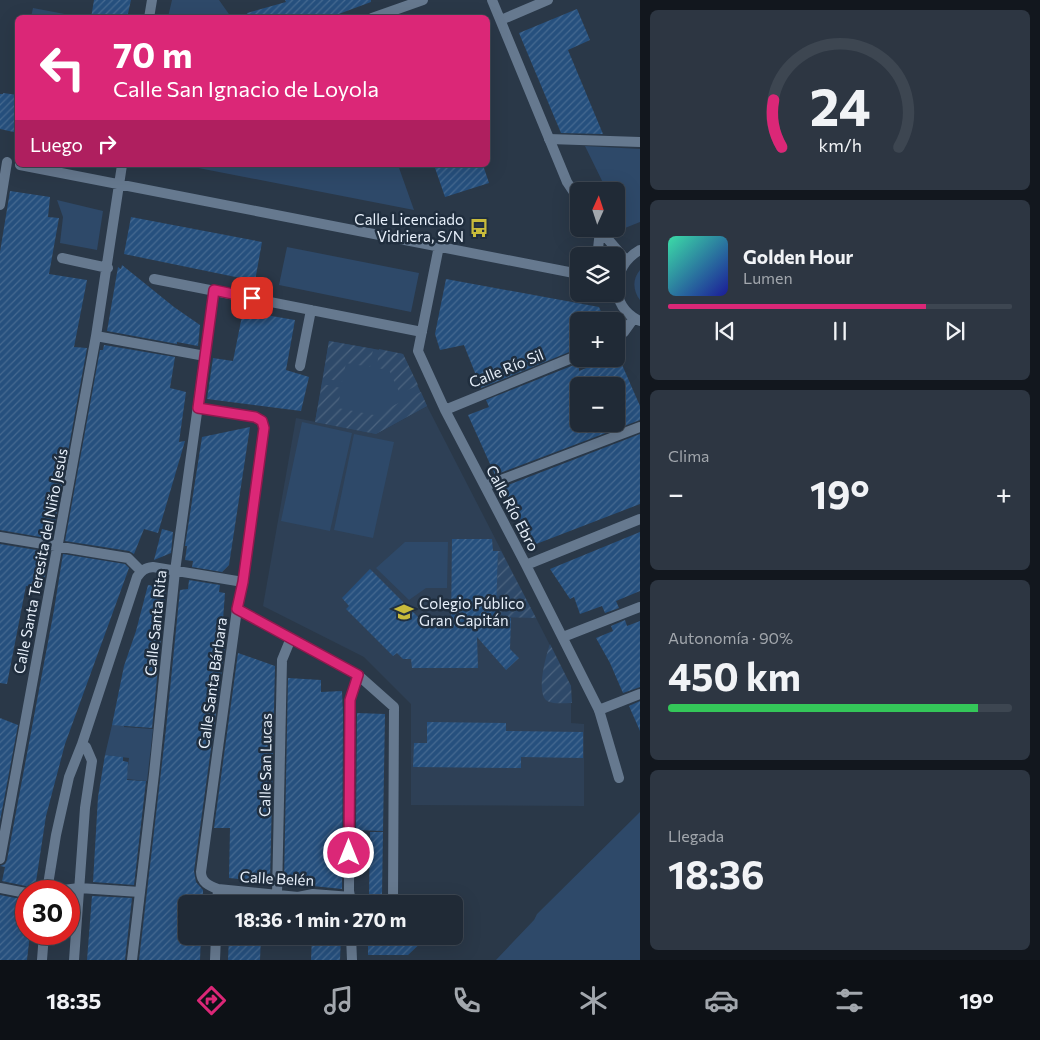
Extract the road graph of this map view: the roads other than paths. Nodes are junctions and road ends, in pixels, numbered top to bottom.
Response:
1 (152, 0) edge
2 (423, 0) edge
3 (492, 0) edge
4 (548, 0) edge
5 (150, 15) edge
6 (380, 15) edge
7 (501, 20) junction
8 (550, 138) junction
9 (640, 142) edge
10 (11, 163) edge
11 (32, 167) edge
12 (122, 167) edge
13 (119, 184) junction
14 (570, 186) edge
15 (0, 205) edge
16 (607, 238) edge
17 (438, 246) junction
18 (640, 250) edge
19 (62, 258) dead end
20 (626, 260) joint
21 (108, 268) junction
22 (570, 272) edge
23 (154, 280) dead end
24 (214, 290) junction
25 (621, 302) edge
26 (310, 310) junction
27 (637, 320) edge
28 (625, 331) edge
29 (422, 332) junction
30 (96, 336) junction
31 (205, 356) junction
32 (570, 359) edge
33 (300, 366) dead end
34 (198, 408) junction
35 (445, 410) junction
36 (640, 427) edge
37 (485, 486) junction
38 (640, 519) edge
39 (0, 537) edge
40 (58, 547) junction
41 (526, 565) junction
42 (141, 571) junction
43 (176, 571) junction
44 (243, 582) junction
45 (640, 607) edge
46 (237, 609) junction
47 (563, 637) junction
48 (291, 638) junction
49 (358, 675) junction
50 (640, 694) edge
51 (599, 710) junction
52 (82, 744) junction
53 (619, 778) dead end
54 (0, 859) edge
55 (49, 880) edge
56 (80, 880) edge
57 (0, 888) edge
58 (80, 888) edge
59 (218, 889) junction
60 (15, 891) edge
61 (140, 892) junction
62 (218, 895) edge
63 (277, 895) joint
64 (306, 895) edge
65 (319, 895) edge
66 (350, 895) edge
67 (393, 895) edge
68 (43, 945) edge
69 (75, 945) edge
70 (216, 945) edge
71 (351, 945) edge
72 (42, 960) edge
73 (74, 960) edge
74 (132, 960) edge
75 (215, 960) edge
76 (352, 960) edge

1 - 5 street
2 - 6 street
3 - 7 street
4 - 7 street
7 - 8 street
8 - 9 street
8 - 14 street
10 - 15 street
11 - 13 street
12 - 13 street, Calle Santa Teresita del Niño Jesús
13 - 17 street
13 - 21 street, Calle Santa Teresita del Niño Jesús
16 - 20 street
17 - 22 street
17 - 29 street, Calle Río Ebro
18 - 20 street
19 - 21 street
21 - 30 street, Calle Santa Teresita del Niño Jesús
23 - 24 street
24 - 26 street
24 - 31 street, Calle Santa Rita
25 - 27 street
26 - 29 street
26 - 33 street
27 - 28 street
29 - 35 street, Calle Río Ebro
30 - 31 street
30 - 40 street, Calle Santa Teresita del Niño Jesús
31 - 34 street, Calle Santa Rita
32 - 35 street, Calle Río Sil
34 - 43 street, Calle Santa Rita
34 - 44 street, Calle Santa Bárbara
35 - 37 street, Calle Río Ebro
36 - 37 street
37 - 41 street, Calle Río Ebro
38 - 41 street
39 - 40 street
40 - 42 street
40 - 54 street, Calle Santa Teresita del Niño Jesús
41 - 47 street, Calle Río Ebro
42 - 43 street
42 - 52 street
43 - 44 street
43 - 61 street, Calle Santa Rita
44 - 46 street, Calle Santa Bárbara
45 - 47 street
46 - 48 street
46 - 59 street, Calle Santa Bárbara
47 - 51 street, Calle Río Ebro
48 - 49 street
48 - 63 street, Calle San Lucas
49 - 66 street
49 - 67 street, Calle Belén
50 - 51 street
51 - 53 street, Calle Río Ebro
52 - 55 street
52 - 56 street
57 - 60 street
58 - 61 street
59 - 62 street
59 - 63 street, Calle Belén
61 - 74 street, Calle Santa Rita
64 - 65 street, Calle Belén
68 - 72 street
69 - 73 street
70 - 75 street
71 - 76 street

